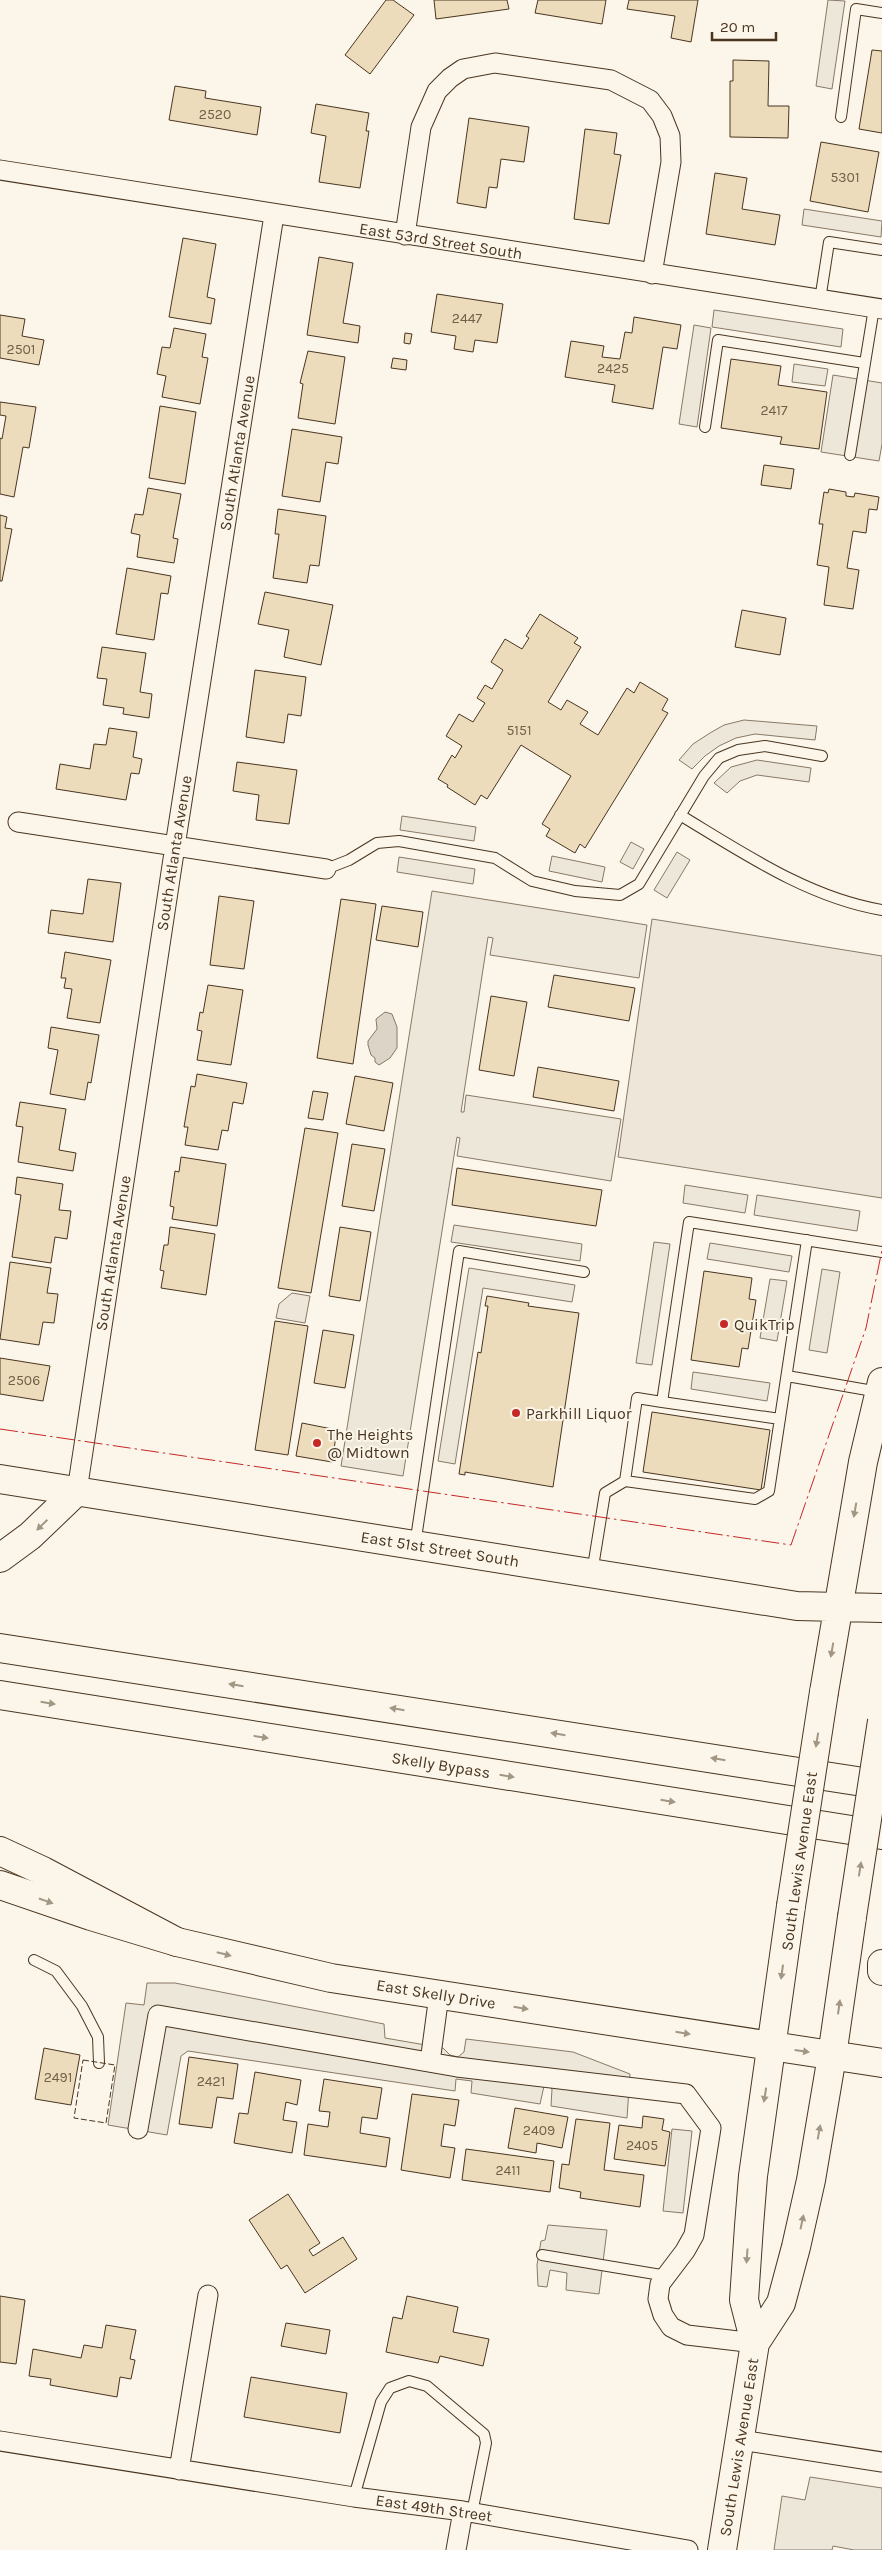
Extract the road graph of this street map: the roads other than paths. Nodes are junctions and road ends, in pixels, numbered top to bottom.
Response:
1 (882, 13) edge
2 (841, 117) dead end
3 (0, 170) edge
4 (274, 215) junction
5 (405, 235) junction
6 (882, 250) edge
7 (652, 274) junction
8 (820, 300) junction
9 (878, 308) edge
10 (864, 363) junction
11 (705, 427) dead end
12 (850, 455) dead end
13 (822, 756) dead end
14 (680, 816) junction
15 (18, 822) dead end
16 (175, 846) junction
17 (326, 868) joint
18 (882, 910) edge
19 (807, 1240) junction
20 (882, 1252) edge
21 (584, 1272) dead end
22 (787, 1376) junction
23 (881, 1387) edge
24 (662, 1402) junction
25 (780, 1419) junction
26 (0, 1479) edge
27 (625, 1481) junction
28 (77, 1491) junction
29 (415, 1545) junction
30 (0, 1558) edge
31 (592, 1574) junction
32 (839, 1608) junction
33 (882, 1608) edge
34 (0, 1648) edge
35 (0, 1695) edge
36 (882, 1721) edge
37 (882, 1785) edge
38 (882, 1835) edge
39 (0, 1851) edge
40 (0, 1885) edge
41 (176, 1942) junction
42 (34, 1960) dead end
43 (882, 1964) edge
44 (882, 1971) edge
45 (439, 1995) junction
46 (772, 2047) junction
47 (832, 2056) junction
48 (430, 2062) junction
49 (99, 2063) dead end
50 (882, 2063) edge
51 (138, 2129) dead end
52 (542, 2255) dead end
53 (667, 2276) junction
54 (208, 2295) dead end
55 (755, 2343) junction
56 (740, 2440) junction
57 (0, 2441) edge
58 (882, 2462) edge
59 (179, 2470) junction
60 (354, 2497) junction
61 (467, 2512) junction
62 (456, 2550) edge
63 (688, 2550) edge
64 (722, 2550) edge

1 - 2 lane
3 - 4 street, East 53rd Street South
4 - 5 street, East 53rd Street South
4 - 16 street, South Atlanta Avenue
5 - 7 street, East 53rd Street South
5 - 7 street
6 - 8 lane
7 - 8 street, East 53rd Street South
8 - 9 street, East 53rd Street South
9 - 10 lane
10 - 11 lane
10 - 12 lane
13 - 14 lane
14 - 17 lane
14 - 18 lane
15 - 16 street
16 - 17 street
16 - 28 street, South Atlanta Avenue
19 - 20 lane
19 - 22 lane
19 - 24 lane
21 - 29 lane
22 - 23 lane
22 - 25 lane
23 -> 32 main road, South Lewis Avenue East
24 - 25 lane
24 - 27 lane
25 - 27 lane
26 - 28 main road, East 51st Street South
27 - 31 lane
28 - 29 main road, East 51st Street South
28 -> 30 main road
29 - 31 main road, East 51st Street South
31 - 32 main road, East 51st Street South
32 - 33 main road, East 51st Street South
32 -> 46 main road, South Lewis Avenue East, bridge
37 -> 34 main road
35 -> 38 main road, Skelly Bypass
47 -> 36 main road, South Lewis Avenue East, bridge
39 - 41 main road
40 -> 41 main road, East Skelly Drive
41 -> 45 main road, East Skelly Drive
42 - 49 lane
43 - 44 main road
45 -> 46 main road, East Skelly Drive
45 - 48 street
46 -> 47 main road, East Skelly Drive
46 -> 55 main road, South Lewis Avenue East
47 - 50 main road, East Skelly Drive
55 -> 47 main road, South Lewis Avenue East
48 - 51 street
48 - 53 street
52 - 53 lane
53 - 55 street
54 - 59 street
55 - 56 main road, South Lewis Avenue East
56 - 58 street
56 - 64 main road, South Lewis Avenue East
57 - 59 street, East 49th Street
59 - 60 street, East 49th Street
60 - 61 street, East 49th Street
60 - 61 lane
61 - 62 street
61 - 63 street, East 49th Street

